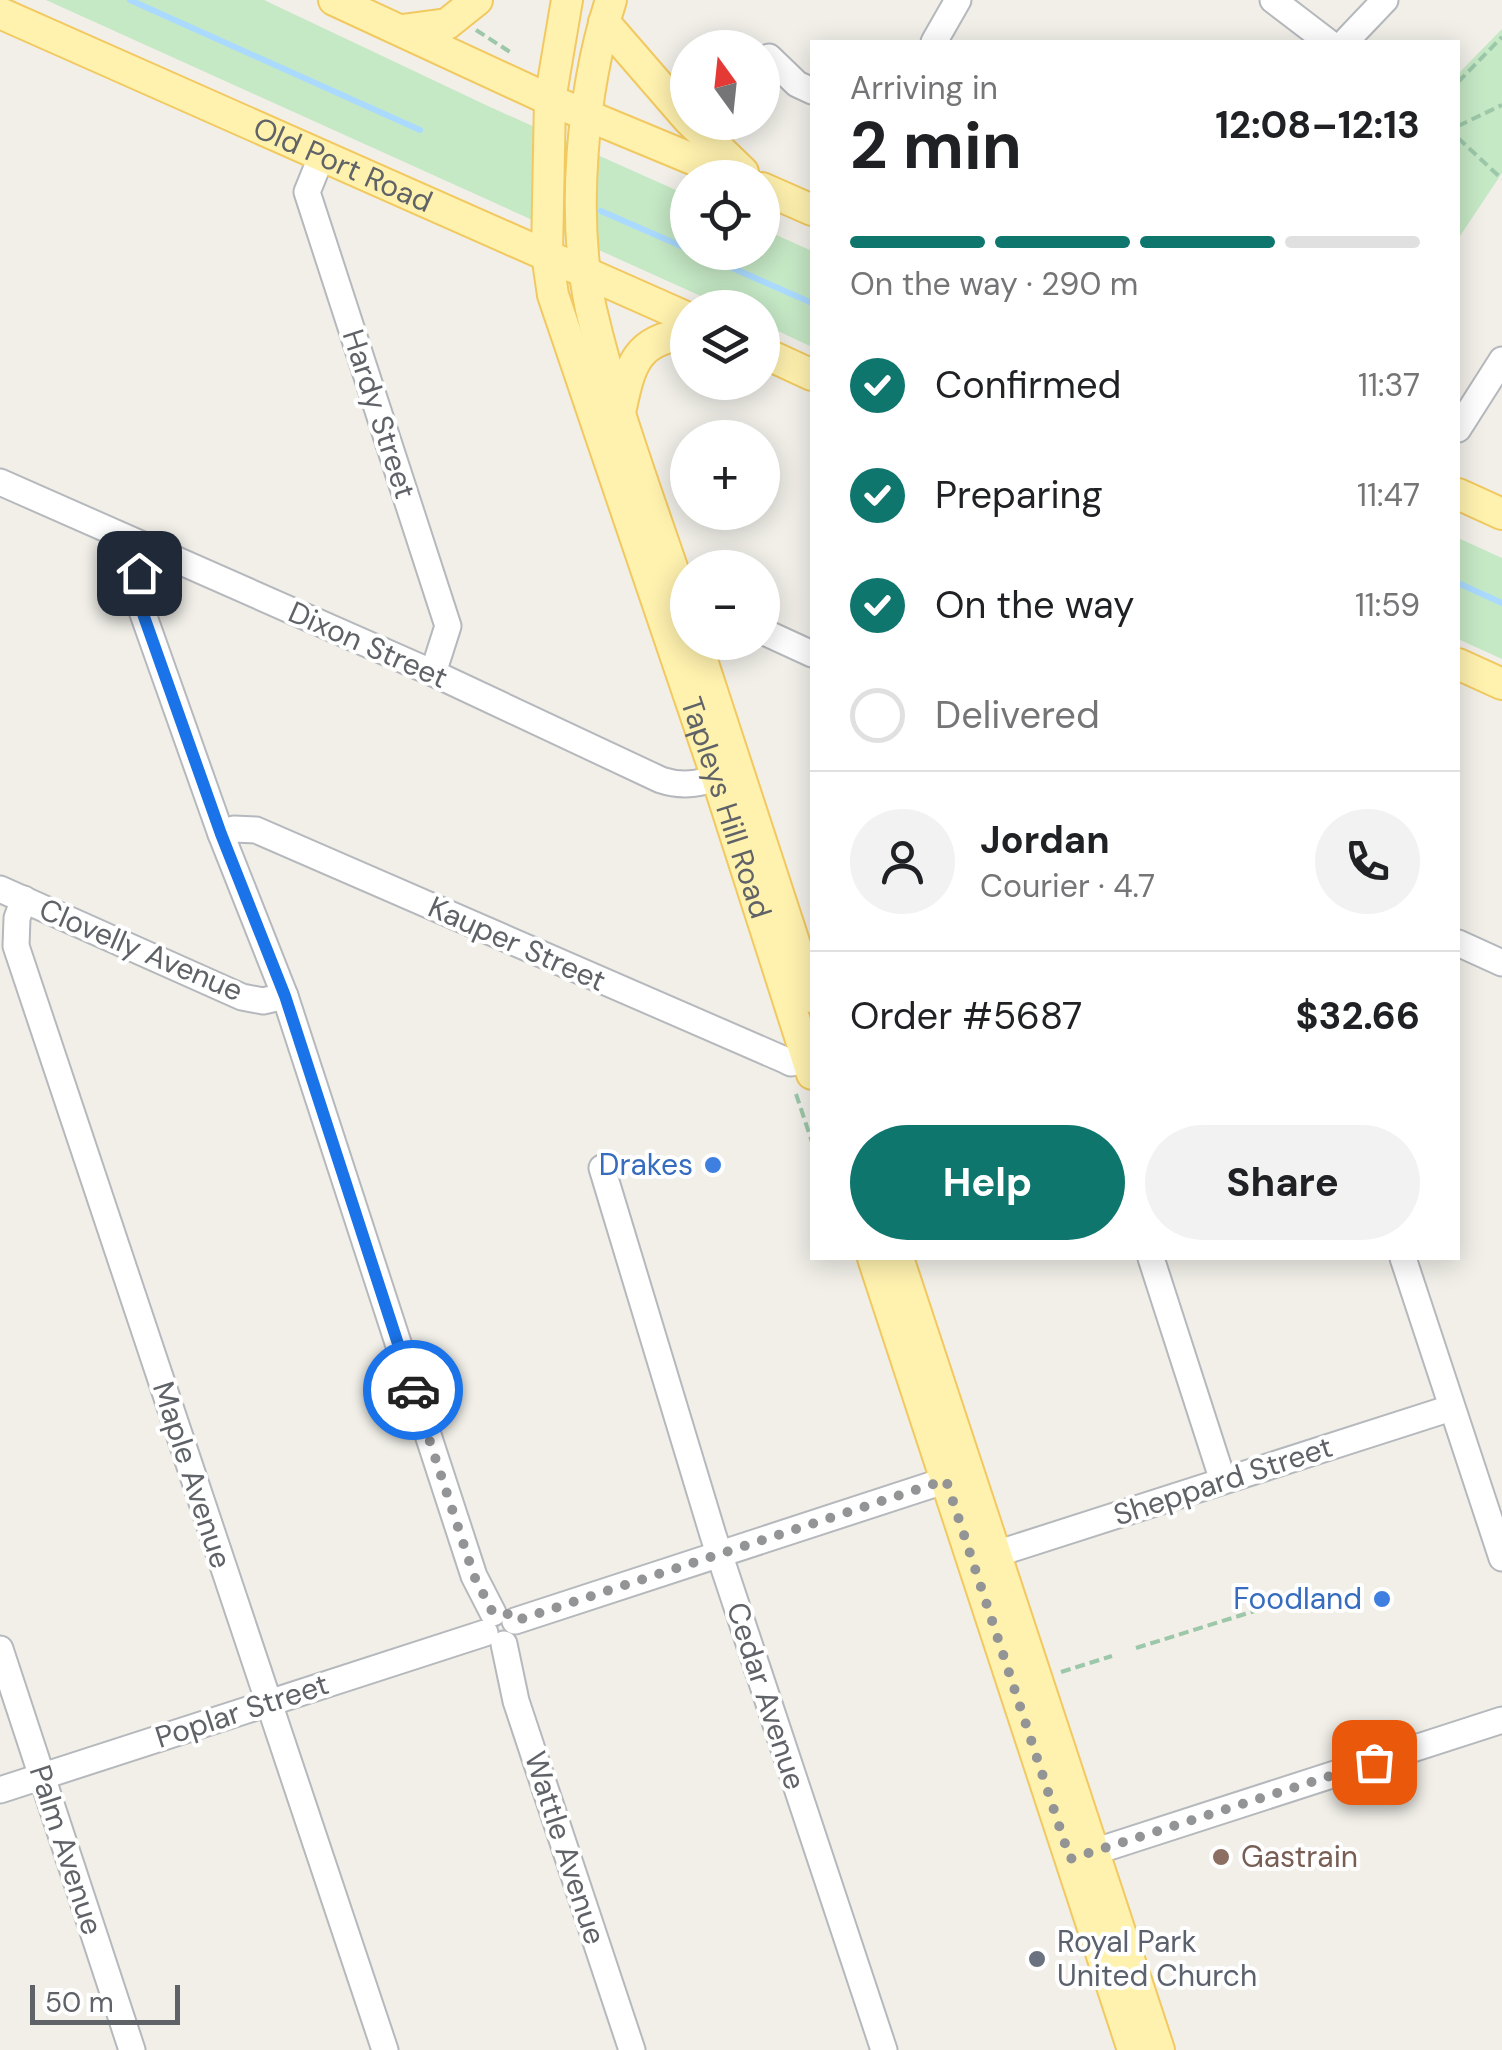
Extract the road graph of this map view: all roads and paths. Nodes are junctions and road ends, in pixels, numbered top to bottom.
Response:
1 (334, 0) edge
2 (958, 0) edge
3 (1273, 0) edge
4 (1385, 0) edge
5 (565, 2) edge
6 (608, 11) edge
7 (472, 12) edge
8 (0, 14) edge
9 (402, 30) junction
10 (1502, 37) edge
11 (935, 40) edge
12 (1325, 40) edge
13 (1347, 40) edge
14 (517, 57) dead end
15 (780, 68) edge
16 (1460, 80) edge
17 (810, 90) edge
18 (670, 95) edge
19 (550, 100) junction
20 (1502, 105) edge
21 (586, 115) junction
22 (1460, 125) edge
23 (709, 140) edge
24 (1460, 140) edge
25 (322, 155) junction
26 (695, 160) edge
27 (731, 160) edge
28 (1502, 179) edge
29 (780, 196) edge
30 (810, 209) edge
31 (547, 254) junction
32 (587, 272) junction
33 (670, 310) edge
34 (670, 336) edge
35 (780, 360) edge
36 (1502, 360) edge
37 (810, 374) edge
38 (621, 409) junction
39 (1460, 426) edge
40 (0, 482) edge
41 (1460, 495) edge
42 (1502, 514) edge
43 (142, 545) junction
44 (670, 574) edge
45 (670, 585) edge
46 (780, 639) edge
47 (810, 653) edge
48 (695, 660) edge
49 (700, 660) edge
50 (1460, 665) edge
51 (432, 674) junction
52 (1502, 684) edge
53 (728, 775) junction
54 (221, 834) junction
55 (12, 894) edge
56 (1460, 944) edge
57 (1502, 963) edge
58 (810, 992) edge
59 (285, 996) junction
60 (807, 1071) edge
61 (810, 1114) edge
62 (602, 1168) dead end
63 (874, 1260) edge
64 (899, 1260) edge
65 (1152, 1260) edge
66 (1404, 1260) edge
67 (1451, 1408) junction
68 (958, 1477) junction
69 (1223, 1481) junction
70 (996, 1554) junction
71 (720, 1555) junction
72 (1502, 1558) edge
73 (1261, 1609) dead end
74 (499, 1628) junction
75 (1136, 1648) dead end
76 (0, 1649) edge
77 (1112, 1656) dead end
78 (1056, 1673) dead end
79 (268, 1702) junction
80 (1502, 1720) edge
81 (42, 1776) junction
82 (0, 1790) edge
83 (1082, 1855) junction
84 (132, 2050) edge
85 (384, 2050) edge
86 (632, 2050) edge
87 (884, 2050) edge
88 (1132, 2050) edge
89 (1159, 2050) edge

1 - 9 main road
2 - 11 street
3 - 12 street
4 - 13 street
5 - 19 main road
6 - 18 main road
6 - 21 main road
7 - 9 main road
7 - 14 path
8 - 25 main road, Old Port Road
9 - 19 main road
10 - 16 path
15 - 17 street
19 - 21 main road
19 - 31 main road, Tapleys Hill Road
20 - 22 path
21 - 26 main road
21 - 32 main road, Tapleys Hill Road
23 - 27 main road
24 - 28 path
25 - 31 main road, Old Port Road
25 - 51 street, Hardy Street
29 - 30 main road
31 - 32 main road, Old Port Road
31 - 45 main road, Tapleys Hill Road
32 - 33 main road, Old Port Road
32 - 38 main road, Tapleys Hill Road
34 - 38 main road
35 - 37 main road
36 - 39 street
38 - 44 main road, Tapleys Hill Road
40 - 43 street, Dixon Street
41 - 42 main road
43 - 51 street, Dixon Street
43 - 54 street, Wattle Avenue
46 - 47 street
48 - 53 main road, Tapleys Hill Road
49 - 53 main road, Tapleys Hill Road
50 - 52 main road
51 - 53 street, Dixon Street
53 - 58 main road, Tapleys Hill Road
53 - 60 main road, Tapleys Hill Road
54 - 59 street, Wattle Avenue
54 - 60 street, Kauper Street
55 - 59 street, Clovelly Avenue
55 - 79 street, Maple Avenue
56 - 57 street
59 - 74 street, Wattle Avenue
60 - 61 path
62 - 71 street, Cedar Avenue
63 - 68 main road
64 - 68 main road
65 - 69 street
66 - 67 street
67 - 69 street, Sheppard Street
67 - 72 street
68 - 70 main road
68 - 71 street, Poplar Street
68 - 83 main road
69 - 70 street, Sheppard Street
70 - 83 main road
71 - 74 street, Poplar Street
71 - 87 street, Cedar Avenue
73 - 75 path
74 - 79 street, Poplar Street
74 - 86 street, Wattle Avenue
76 - 81 street, Palm Avenue
77 - 78 path
79 - 81 street, Poplar Street
79 - 85 street, Maple Avenue
80 - 83 street
81 - 82 street, Poplar Street
81 - 84 street, Palm Avenue
83 - 88 main road
83 - 89 main road

